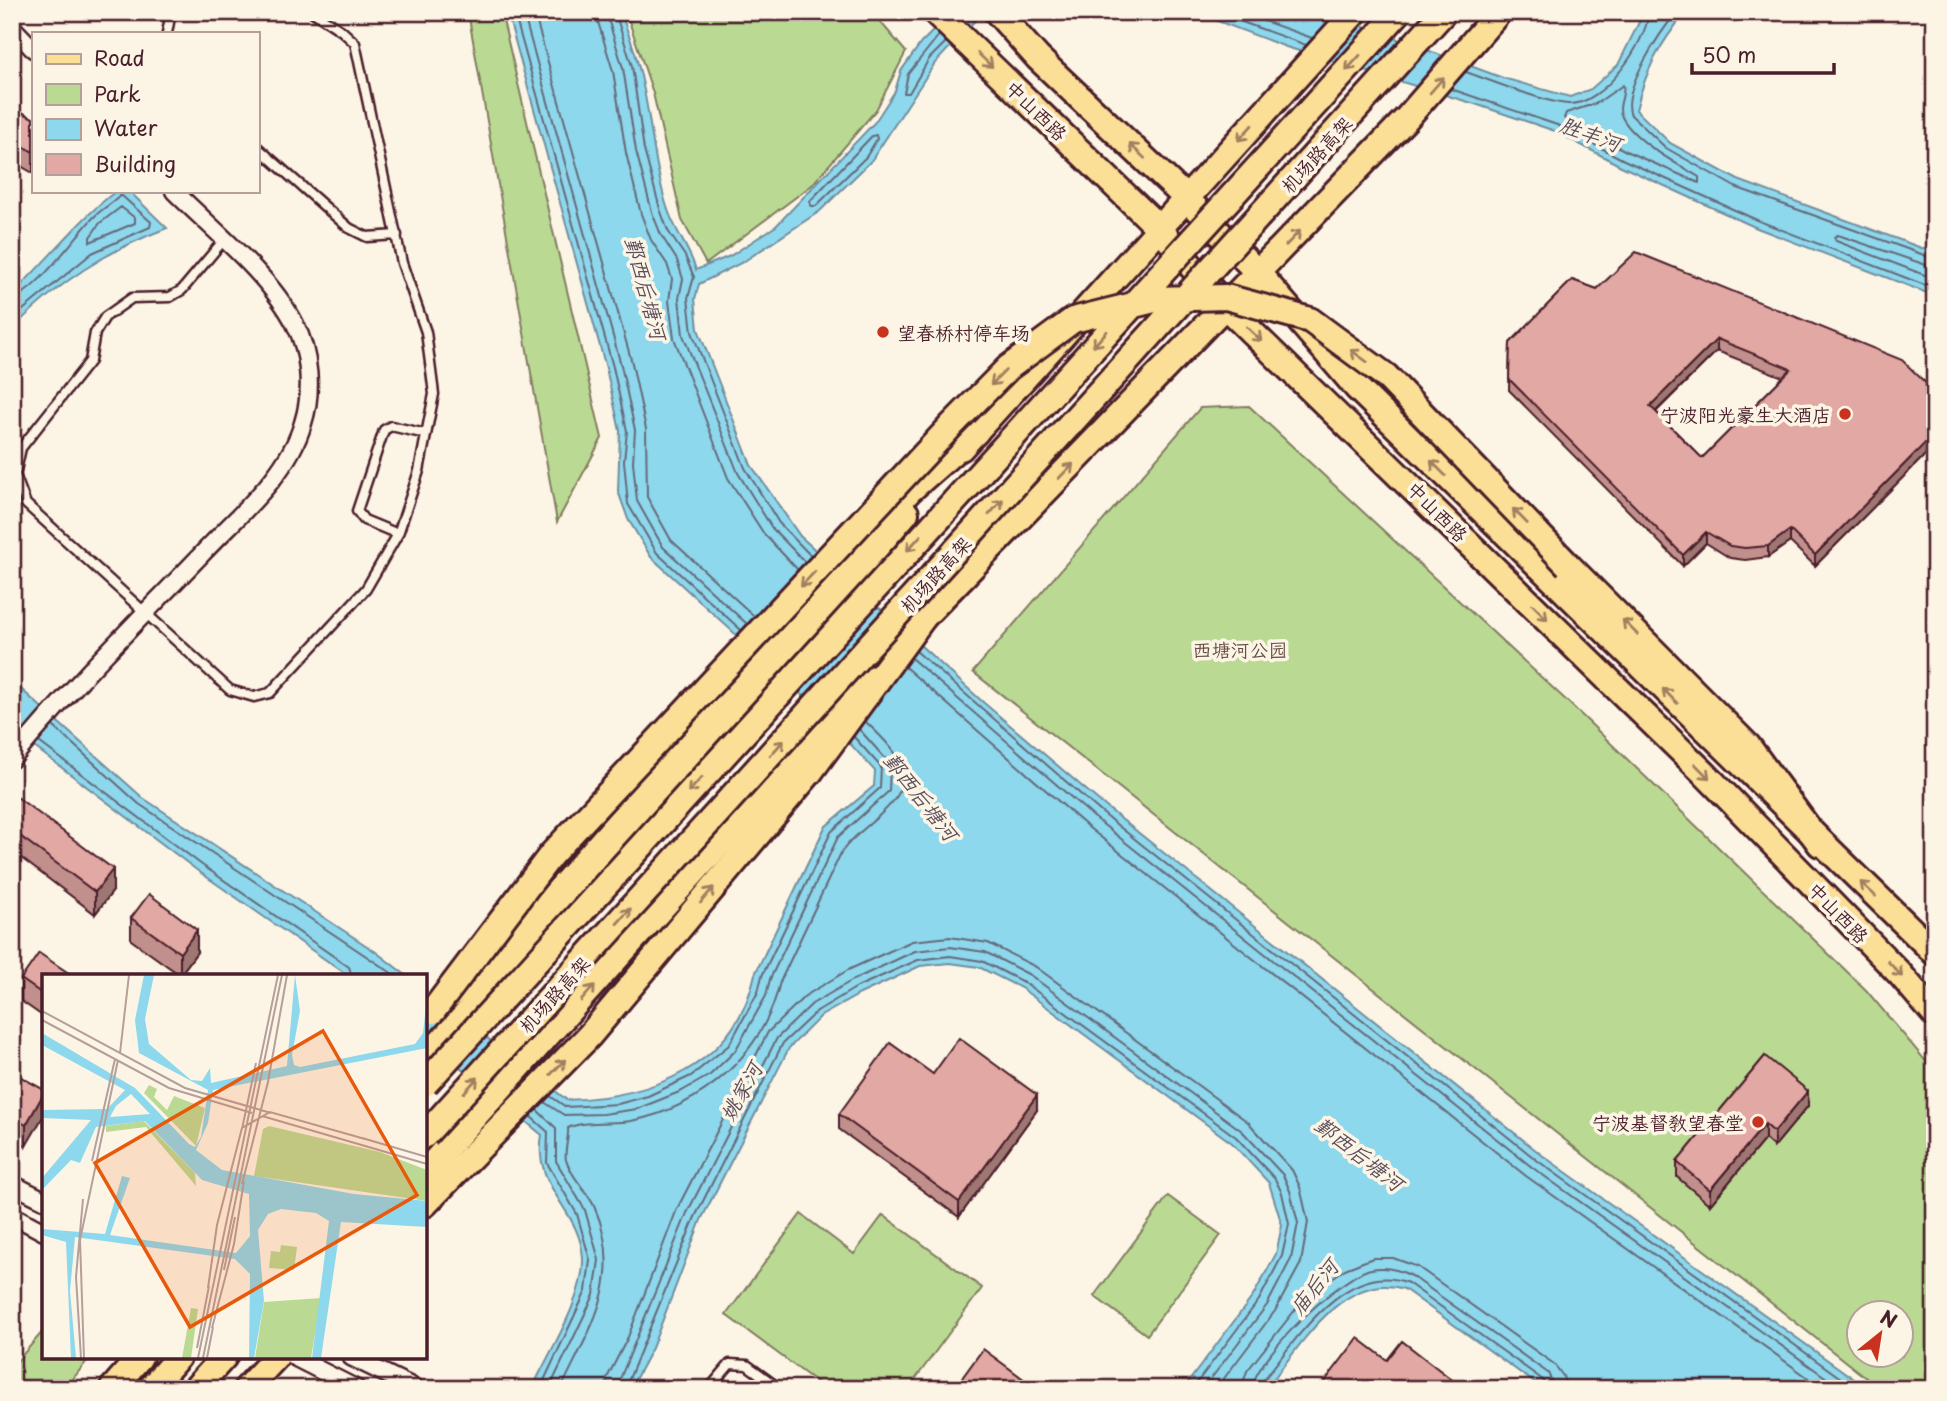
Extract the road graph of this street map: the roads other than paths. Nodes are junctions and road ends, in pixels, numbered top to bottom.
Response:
1 (171, 12) edge
2 (313, 12) edge
3 (935, 12) edge
4 (997, 12) edge
5 (1399, 12) edge
6 (1444, 12) edge
7 (1499, 12) edge
8 (1353, 14) edge
9 (12, 27) edge
10 (167, 32) edge
11 (32, 48) edge
12 (259, 149) edge
13 (175, 192) edge
14 (1186, 198) junction
15 (1159, 228) junction
16 (397, 235) junction
17 (223, 241) junction
18 (1259, 274) junction
19 (1226, 307) junction
20 (976, 432) junction
21 (426, 434) junction
22 (398, 534) junction
23 (929, 610) junction
24 (145, 613) junction
25 (17, 754) edge
26 (1820, 844) junction
27 (1931, 940) edge
28 (1935, 1015) edge
29 (429, 1016) edge
30 (427, 1057) edge
31 (427, 1082) edge
32 (427, 1133) edge
33 (427, 1170) edge
34 (12, 1184) edge
35 (42, 1199) edge
36 (427, 1202) edge
37 (12, 1215) edge
38 (42, 1231) edge
39 (138, 1359) edge
40 (172, 1359) edge
41 (176, 1359) edge
42 (222, 1359) edge
43 (258, 1359) edge
44 (274, 1359) edge
45 (298, 1359) edge
46 (355, 1359) edge
47 (154, 1384) edge
48 (112, 1389) edge
49 (195, 1389) edge
50 (232, 1389) edge
51 (246, 1389) edge
52 (357, 1389) edge
53 (417, 1389) edge
54 (709, 1389) edge
55 (780, 1389) edge

1 - 10 lane
2 - 16 lane
3 -> 15 main road, 中山西路
14 -> 4 main road, 中山西路
5 -> 31 main road, 机场路高架, bridge
32 -> 6 main road, 机场路高架, bridge
18 -> 7 main road
8 -> 14 main road
9 - 11 street
12 - 16 lane
13 - 17 street
14 - 15 main road
14 - 18 main road, 中山西路
15 - 19 main road, 中山西路
15 - 20 main road
16 - 21 lane
17 - 24 street
17 - 24 lane
18 - 19 main road
26 -> 18 main road, 中山西路
23 -> 19 main road
19 -> 28 main road, 中山西路
20 - 29 main road, bridge
20 - 30 main road
21 - 22 lane
21 - 22 lane
22 - 24 lane
33 -> 23 main road
36 -> 23 main road
24 - 25 street
27 -> 26 main road, 中山西路
26 -> 29 main road, bridge
34 - 35 street
37 - 38 street
39 - 48 main road
40 - 47 main road
41 - 47 main road
42 - 49 main road
43 - 50 main road
44 - 51 main road
45 - 52 street
46 - 53 street
54 - 55 lane

